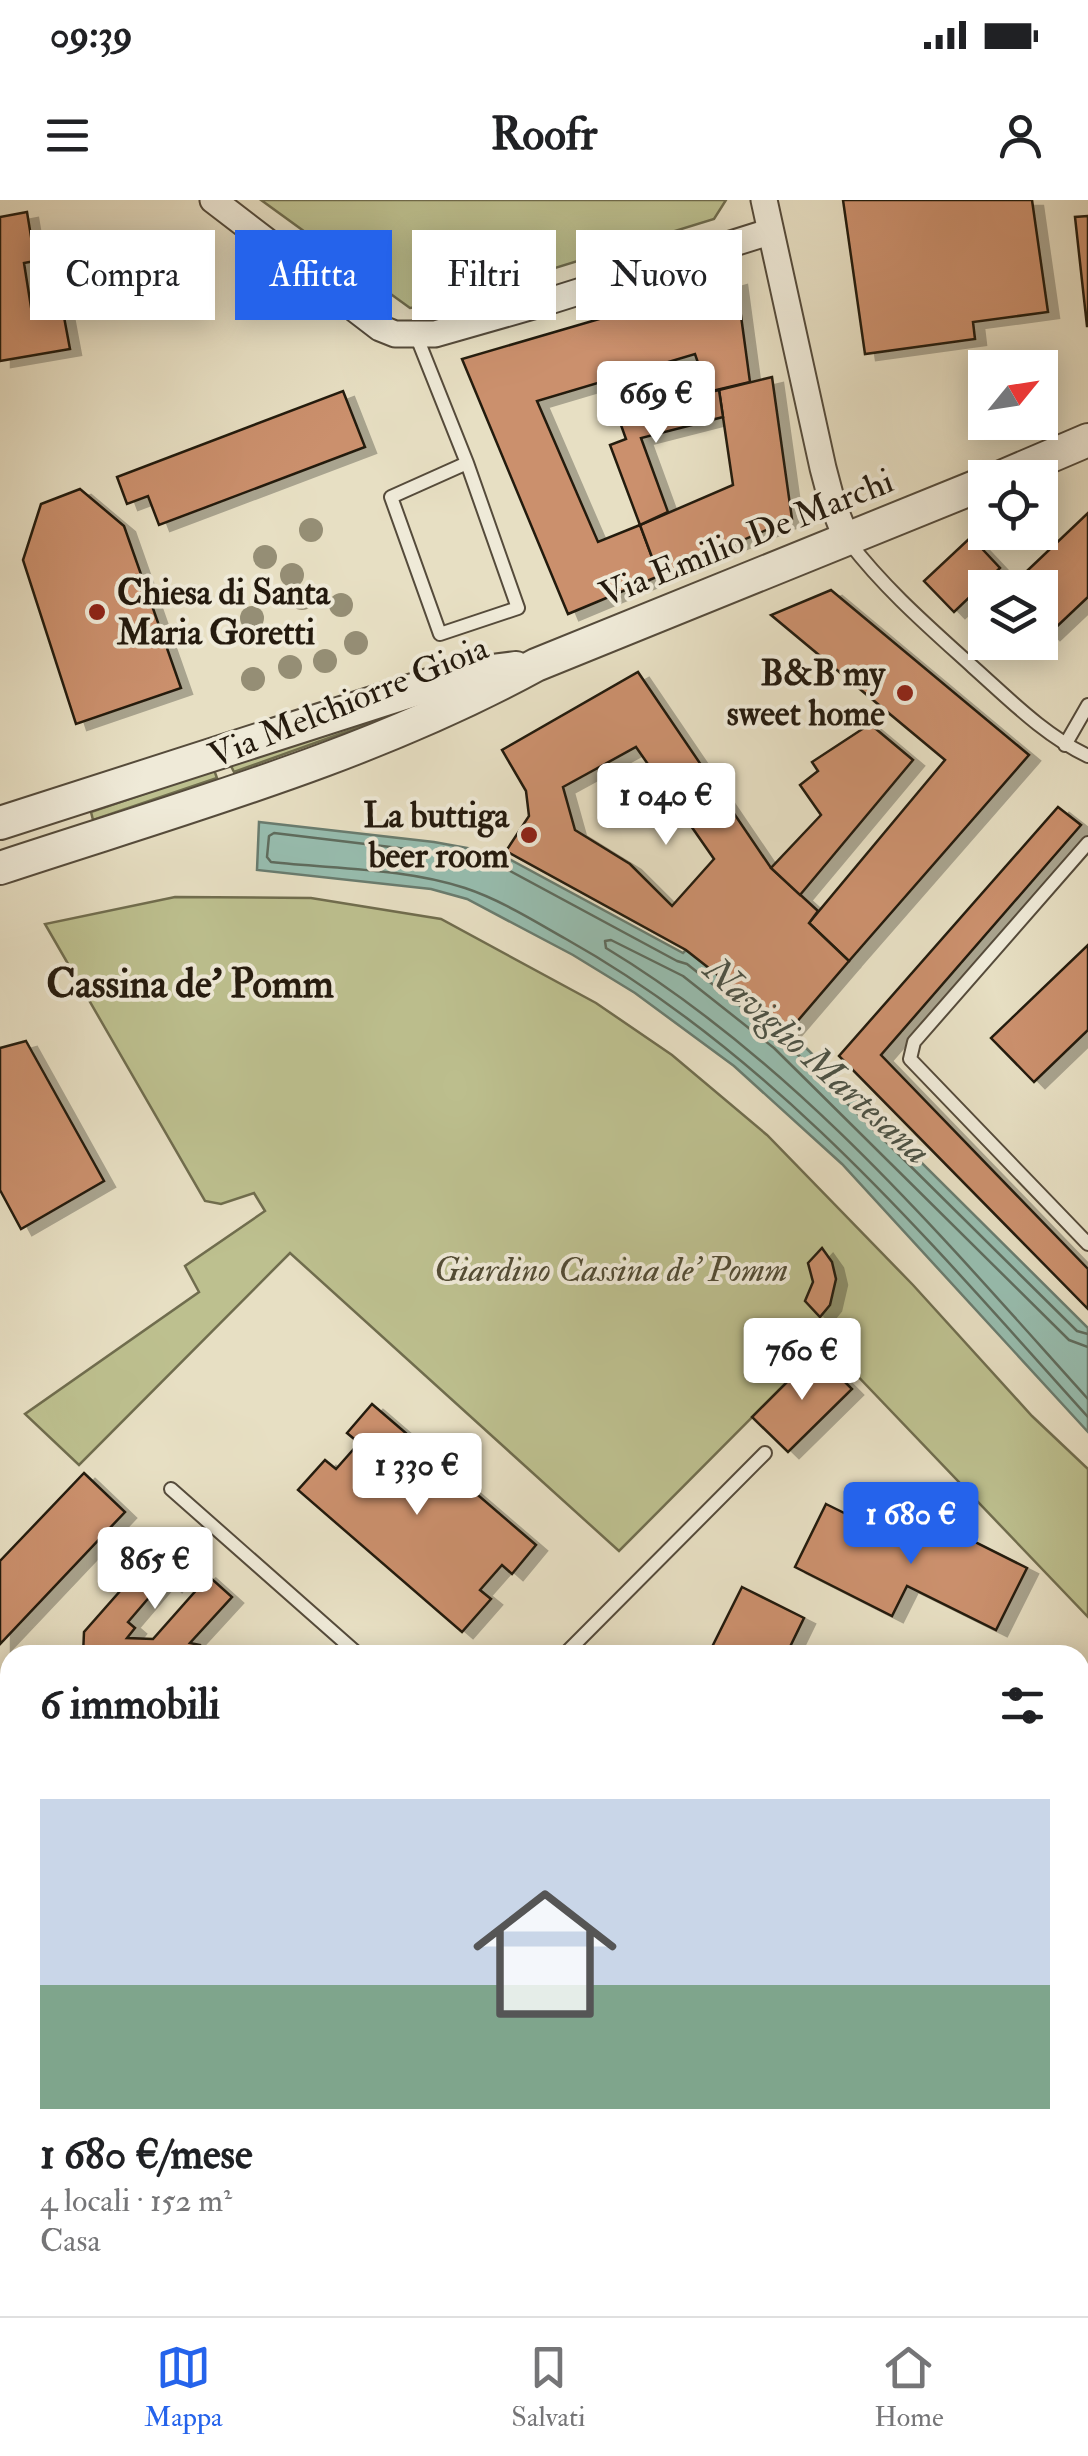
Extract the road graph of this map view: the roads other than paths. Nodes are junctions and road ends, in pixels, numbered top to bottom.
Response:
1 (213, 200) edge
2 (764, 200) edge
3 (769, 232) junction
4 (416, 336) junction
5 (1088, 440) edge
6 (1041, 460) edge
7 (467, 464) junction
8 (968, 490) edge
9 (847, 540) junction
10 (536, 665) junction
11 (1088, 704) edge
12 (1066, 745) junction
13 (1088, 756) edge
14 (0, 823) edge
15 (1088, 843) edge
16 (0, 868) edge
17 (1088, 1244) edge
18 (765, 1453) dead end
19 (171, 1489) dead end
20 (348, 1645) edge
21 (574, 1645) edge

1 - 4 street
2 - 3 street
3 - 4 street
3 - 9 street
4 - 7 lane
5 - 6 street
7 - 7 lane
8 - 9 street, Via Emilio De Marchi
9 - 10 street, Via Emilio De Marchi
9 - 12 lane
10 - 14 street, Via Melchiorre Gioia
10 - 16 street, Via Melchiorre Gioia
11 - 12 lane
12 - 13 lane
15 - 17 lane
18 - 21 lane
19 - 20 lane

